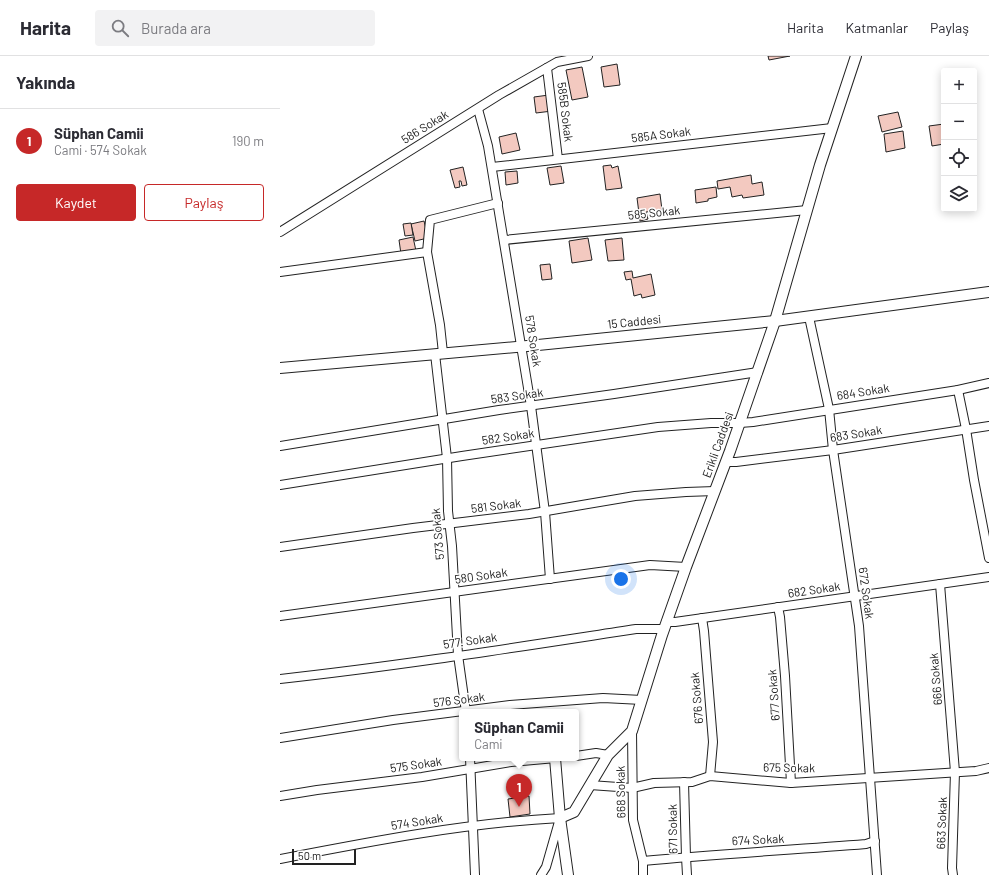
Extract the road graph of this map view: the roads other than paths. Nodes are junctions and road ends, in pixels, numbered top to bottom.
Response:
1 (588, 56) edge
2 (856, 56) edge
3 (547, 68) junction
4 (478, 109) junction
5 (832, 128) junction
6 (558, 159) junction
7 (492, 167) junction
8 (498, 203) junction
9 (807, 210) junction
10 (280, 232) edge
11 (504, 240) junction
12 (427, 252) junction
13 (280, 272) edge
14 (989, 292) edge
15 (808, 317) junction
16 (775, 321) junction
17 (522, 346) junction
18 (439, 354) junction
19 (280, 368) edge
20 (758, 372) junction
21 (989, 383) edge
22 (958, 390) junction
23 (531, 406) junction
24 (829, 409) junction
25 (442, 420) junction
26 (740, 423) junction
27 (989, 426) edge
28 (966, 429) junction
29 (537, 445) junction
30 (280, 446) edge
31 (833, 450) junction
32 (446, 458) junction
33 (726, 462) junction
34 (280, 485) edge
35 (715, 491) junction
36 (544, 512) junction
37 (449, 524) junction
38 (280, 547) edge
39 (989, 558) edge
40 (686, 567) junction
41 (989, 576) edge
42 (550, 579) junction
43 (940, 584) junction
44 (454, 592) junction
45 (854, 596) junction
46 (778, 607) junction
47 (280, 616) edge
48 (702, 618) junction
49 (665, 626) junction
50 (458, 655) junction
51 (280, 679) edge
52 (642, 700) junction
53 (466, 709) edge
54 (481, 709) edge
55 (459, 712) edge
56 (632, 731) junction
57 (280, 738) edge
58 (608, 755) junction
59 (579, 756) edge
60 (470, 761) edge
61 (522, 761) edge
62 (556, 761) edge
63 (989, 768) edge
64 (471, 769) junction
65 (955, 772) junction
66 (710, 776) junction
67 (870, 778) junction
68 (684, 782) junction
69 (791, 783) junction
70 (590, 785) junction
71 (632, 788) junction
72 (280, 796) edge
73 (560, 818) junction
74 (472, 826) junction
75 (874, 841) junction
76 (686, 857) junction
77 (280, 859) edge
78 (642, 861) junction
79 (475, 875) edge
80 (541, 875) edge
81 (568, 875) edge
82 (643, 875) edge
83 (687, 875) edge
84 (877, 875) edge
85 (953, 875) edge

1 - 3 street, 586 Sokak
2 - 5 street, Erikli Caddesi
3 - 4 street, 586 Sokak
3 - 6 street, 585B Sokak
4 - 7 street, 578 Sokak
4 - 10 street, 586 Sokak
5 - 6 street, 585A Sokak
5 - 9 street, Erikli Caddesi
6 - 7 street, 585A Sokak
7 - 8 street, 578 Sokak
8 - 11 street, 578 Sokak
8 - 12 street, 573 Sokak
9 - 11 street, 585 Sokak
9 - 16 street, Erikli Caddesi
11 - 17 street, 578 Sokak
12 - 13 street
12 - 18 street, 573 Sokak
14 - 15 street, 15 Caddesi
15 - 16 street, 15 Caddesi
15 - 24 street, 672 Sokak
16 - 17 street, 15 Caddesi
16 - 20 street, Erikli Caddesi
17 - 18 street, 15 Caddesi
17 - 23 street, 578 Sokak
18 - 19 street, 15 Caddesi
18 - 25 street, 573 Sokak
20 - 23 street, 583 Sokak
20 - 26 street, Erikli Caddesi
21 - 22 street, 684 Sokak
22 - 24 street, 684 Sokak
22 - 28 street
23 - 25 street, 583 Sokak
23 - 29 street, 578 Sokak
24 - 26 street, 684 Sokak
24 - 31 street, 672 Sokak
25 - 30 street, 583 Sokak
25 - 32 street, 573 Sokak
26 - 29 street, 582 Sokak
26 - 33 street, Erikli Caddesi
27 - 28 street, 683 Sokak
28 - 31 street, 683 Sokak
28 - 39 street
29 - 32 street, 582 Sokak
29 - 36 street, 578 Sokak
31 - 33 street, 683 Sokak
31 - 45 street, 672 Sokak
32 - 34 street, 582 Sokak
32 - 37 street, 573 Sokak
33 - 35 street, Erikli Caddesi
35 - 36 street, 581 Sokak
35 - 40 street, Erikli Caddesi
36 - 37 street, 581 Sokak
36 - 42 street, 578 Sokak
37 - 38 street, 581 Sokak
37 - 44 street, 573 Sokak
40 - 42 street, 580 Sokak
40 - 49 street, Erikli Caddesi
41 - 43 street, 682 Sokak
42 - 44 street, 580 Sokak
43 - 45 street, 682 Sokak
43 - 65 street, 666 Sokak
44 - 47 street, 580 Sokak
44 - 50 street, 573 Sokak
45 - 46 street, 682 Sokak
45 - 67 street, 672 Sokak
46 - 48 street, 682 Sokak
46 - 69 street, 677 Sokak
48 - 49 street, 682 Sokak
48 - 66 street, 676 Sokak
49 - 50 street, 577. Sokak
49 - 52 street, Erikli Caddesi
50 - 51 street, 577. Sokak
50 - 53 street, 573 Sokak
52 - 54 street, 576 Sokak
52 - 56 street, Erikli Caddesi
55 - 57 street, 576 Sokak
56 - 58 street
56 - 71 street, 668 Sokak
58 - 59 street
58 - 70 street
60 - 64 street
61 - 64 street, 575 Sokak
62 - 73 street
63 - 65 street, 675 Sokak
64 - 72 street, 575 Sokak
64 - 74 street
65 - 67 street, 675 Sokak
65 - 85 street, 663 Sokak
66 - 68 street, 675 Sokak
66 - 69 street, 675 Sokak
67 - 69 street, 675 Sokak
67 - 75 street, 672 Sokak
68 - 71 street, 675 Sokak
68 - 76 street, 671 Sokak
70 - 71 street, 675 Sokak
70 - 73 street
71 - 78 street, 668 Sokak
73 - 74 street, 574 Sokak
73 - 80 street
73 - 81 street
74 - 77 street, 574 Sokak
74 - 79 street
75 - 76 street, 674 Sokak
75 - 84 street, 672 Sokak
76 - 78 street, 674 Sokak
76 - 83 street, 671 Sokak
78 - 82 street, 668 Sokak

